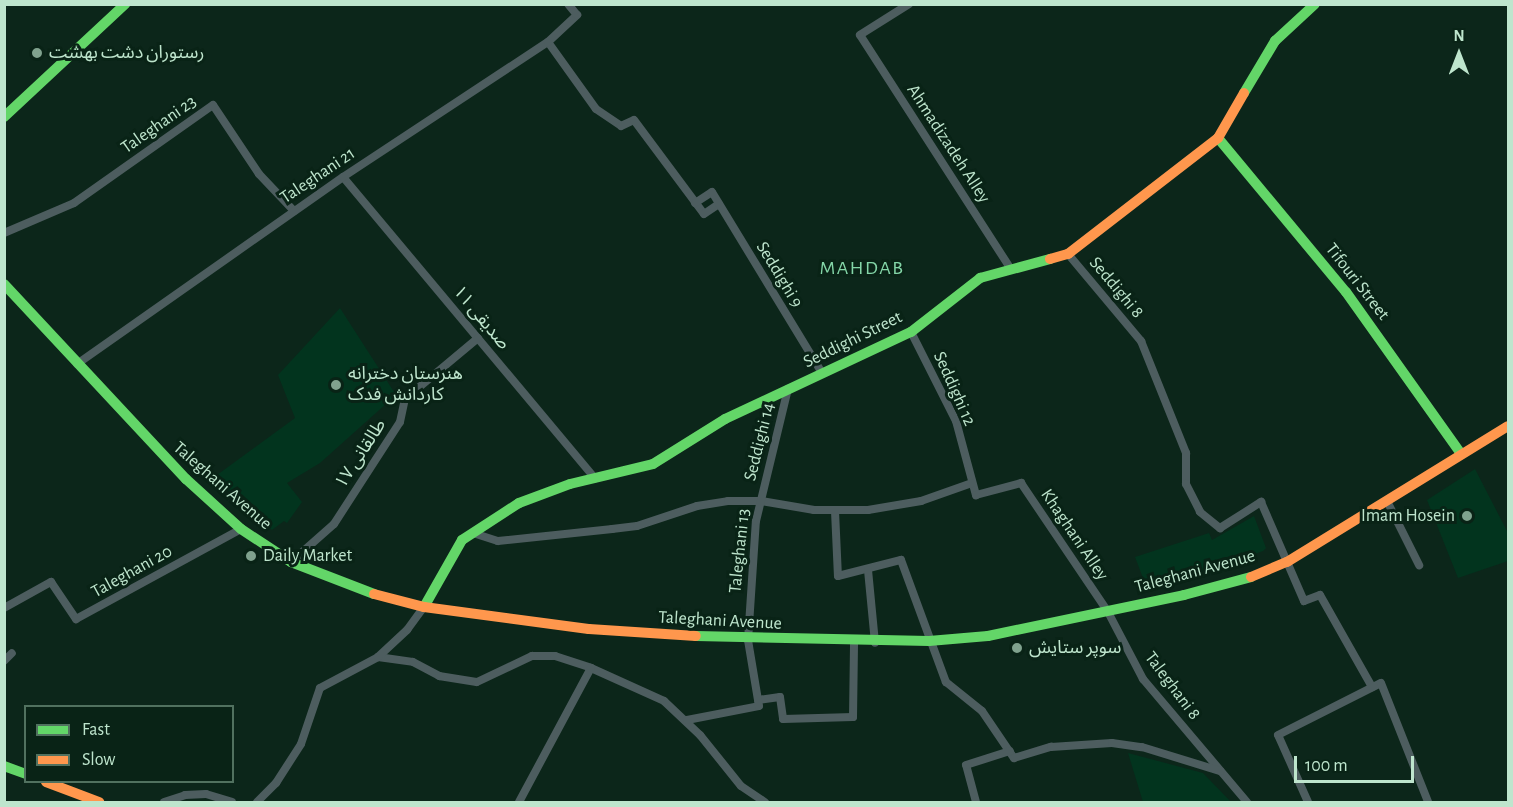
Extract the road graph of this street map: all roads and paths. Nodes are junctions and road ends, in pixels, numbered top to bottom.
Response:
1 (125, 4) edge
2 (568, 4) edge
3 (909, 4) edge
4 (1315, 4) edge
5 (548, 42) junction
6 (4, 117) edge
7 (1218, 138) junction
8 (344, 177) junction
9 (696, 203) junction
10 (719, 204) junction
11 (294, 211) junction
12 (4, 233) edge
13 (1068, 254) junction
14 (1011, 269) junction
15 (7, 291) edge
16 (911, 332) junction
17 (478, 338) junction
18 (77, 364) junction
19 (822, 374) junction
20 (788, 389) junction
21 (1509, 426) edge
22 (1461, 454) junction
23 (595, 478) junction
24 (972, 483) junction
25 (976, 495) joint
26 (761, 501) junction
27 (1387, 501) junction
28 (835, 511) junction
29 (241, 529) junction
30 (473, 532) junction
31 (1287, 561) junction
32 (291, 562) junction
33 (1419, 565) dead end
34 (868, 570) junction
35 (424, 607) junction
36 (4, 608) edge
37 (1108, 612) junction
38 (748, 640) junction
39 (928, 641) junction
40 (854, 642) junction
41 (875, 643) junction
42 (12, 653) dead end
43 (378, 657) junction
44 (4, 661) edge
45 (591, 668) junction
46 (1372, 687) junction
47 (759, 703) junction
48 (687, 720) junction
49 (1012, 754) junction
50 (4, 766) edge
51 (1221, 772) junction
52 (24, 773) edge
53 (48, 783) edge
54 (84, 799) edge
55 (99, 802) edge
56 (164, 802) edge
57 (232, 802) edge
58 (256, 802) edge
59 (519, 802) edge
60 (765, 802) edge
61 (976, 802) edge
62 (1247, 802) edge
63 (1308, 802) edge
64 (1428, 802) edge

1 - 6 main road
2 - 5 street, Taleghani 21
3 - 14 street, Ahmadizadeh Alley
4 - 7 main road, Seddighi Street
5 - 8 street, Taleghani 21
5 - 9 street
7 - 13 main road, Seddighi Street
7 - 22 main road, Tifouri Street
8 - 11 street, Taleghani 21
8 - 17 street, صدیقی ۱۱
9 - 10 street
9 - 10 street, Seddighi 9
10 - 19 street, Seddighi 9
11 - 12 street, Taleghani 23
11 - 18 street, Taleghani 21
13 - 14 main road, Seddighi Street
13 - 31 street, Seddighi 8
14 - 16 main road, Seddighi Street
15 - 18 main road, Taleghani Avenue
16 - 19 main road, Seddighi Street
16 - 24 street, Seddighi 12
17 - 23 street, صدیقی ۱۱
17 - 32 street, طالقانی ۱۷
18 - 29 main road, Taleghani Avenue
19 - 20 main road, Seddighi Street
20 - 23 main road, Seddighi Street
20 - 26 street, Seddighi 14
21 - 22 main road, Taleghani Avenue
22 - 27 main road, Taleghani Avenue
23 - 30 main road, Seddighi Street
24 - 25 street, Seddighi 12
24 - 28 street
25 - 37 street, Khaghani Alley
26 - 28 street
26 - 30 street
26 - 38 street, Taleghani 13
27 - 31 main road, Taleghani Avenue
27 - 33 street
28 - 34 street
29 - 32 main road, Taleghani Avenue
29 - 36 street, Taleghani 20
30 - 35 main road, Seddighi Street
31 - 37 main road, Taleghani Avenue
31 - 46 street
32 - 35 main road, Taleghani Avenue
34 - 39 street
34 - 41 street
35 - 38 main road, Taleghani Avenue
35 - 43 street
37 - 39 main road, Taleghani Avenue
37 - 51 street, Taleghani 8
38 - 40 main road, Taleghani Avenue
38 - 47 street, Taleghani 13
39 - 41 main road, Taleghani Avenue
39 - 49 street
40 - 41 main road, Taleghani Avenue
40 - 47 street
42 - 44 street
43 - 45 street
43 - 58 street
45 - 48 street
45 - 59 street
46 - 63 street
46 - 64 street
47 - 48 street
48 - 60 street
49 - 51 street
49 - 61 street
50 - 52 main road
51 - 62 street, Taleghani 8
53 - 54 main road
54 - 55 main road
56 - 57 street

